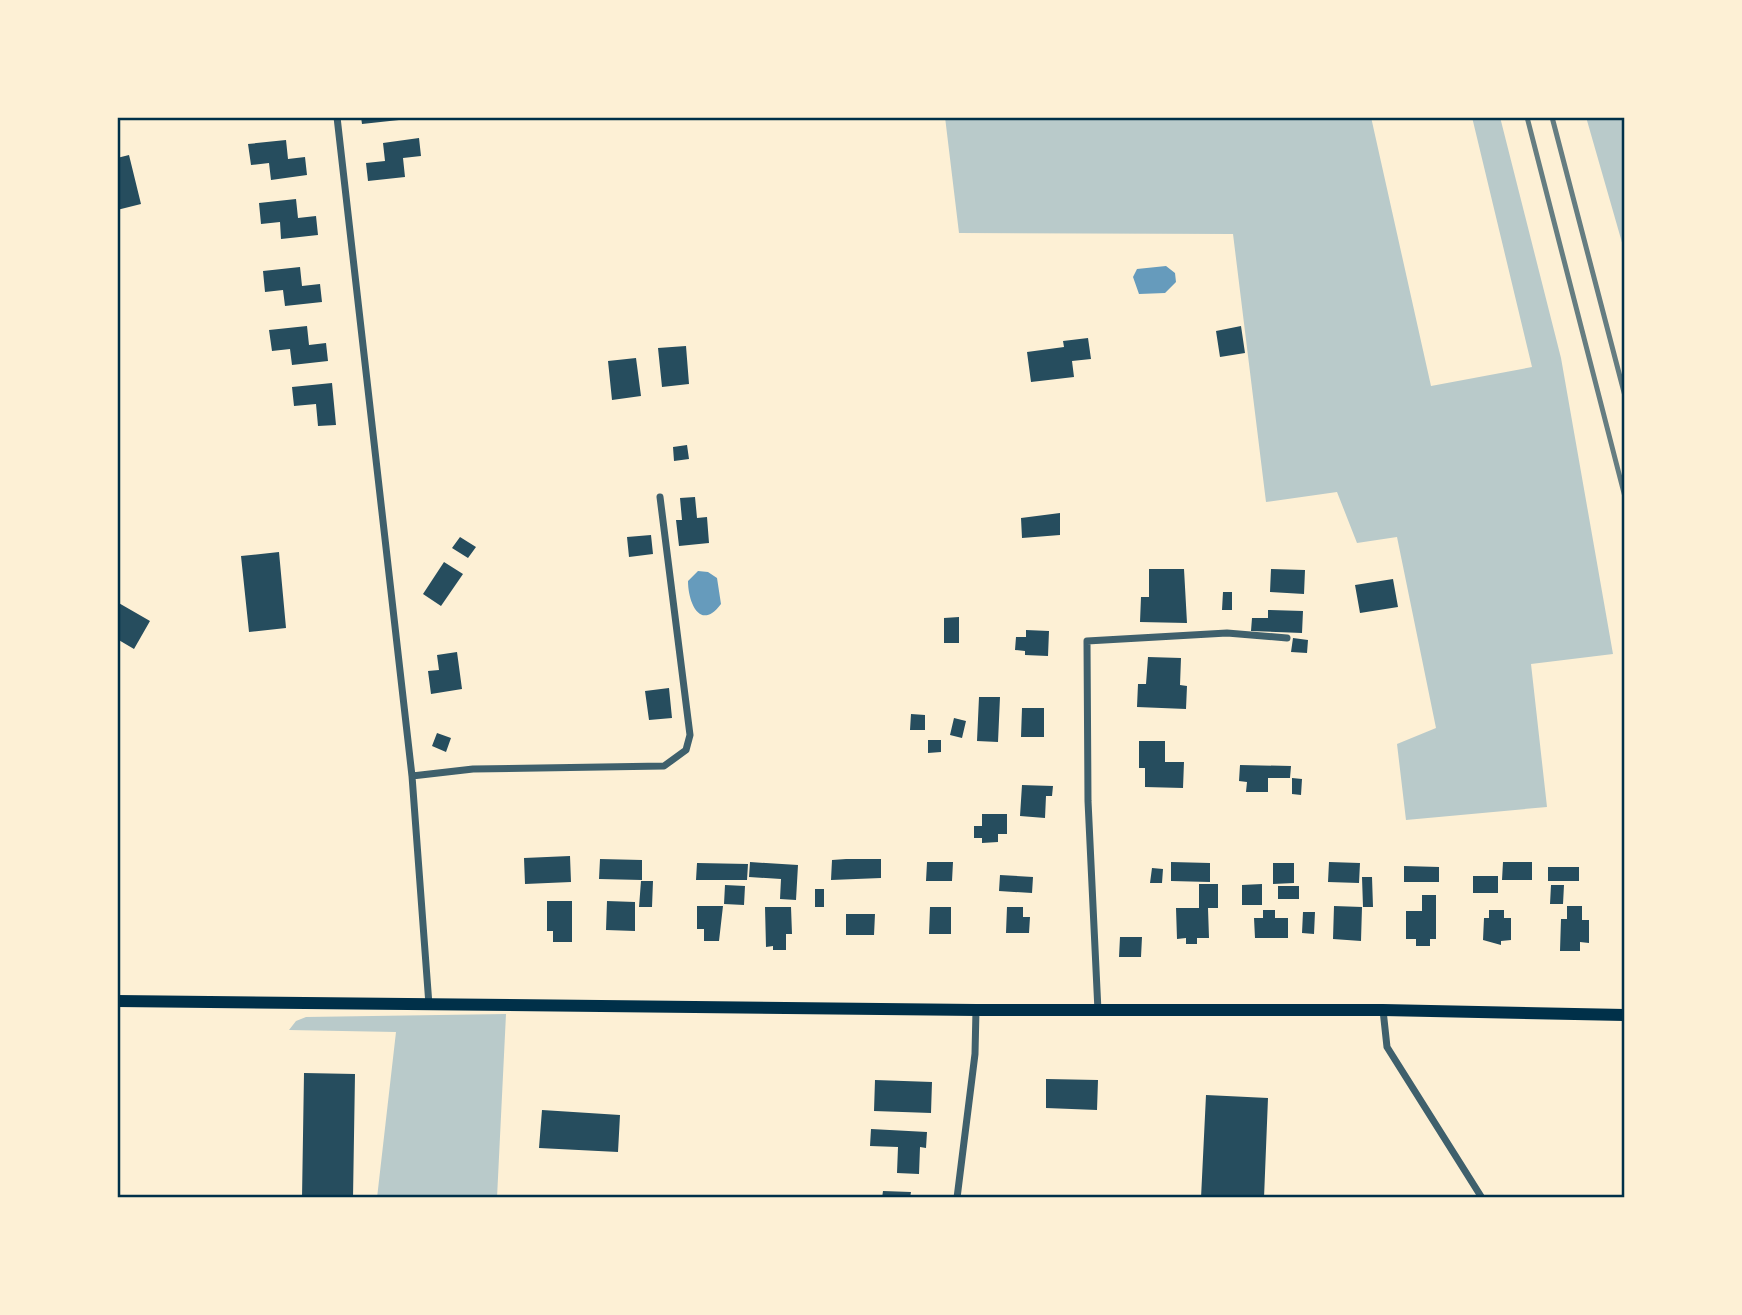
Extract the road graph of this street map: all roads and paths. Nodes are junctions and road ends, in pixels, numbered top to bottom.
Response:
1 (337, 117) edge
2 (660, 497) dead end
3 (1287, 638) dead end
4 (412, 776) junction
5 (117, 1001) edge
6 (429, 1005) junction
7 (976, 1010) junction
8 (1383, 1010) junction
9 (1098, 1011) junction
10 (1625, 1015) edge
11 (960, 1197) edge
12 (1482, 1198) edge

1 - 4 street
2 - 4 street
3 - 9 street
4 - 6 street
5 - 6 main road
6 - 7 main road
7 - 9 main road
7 - 11 street
8 - 9 main road
8 - 10 main road
8 - 12 street

